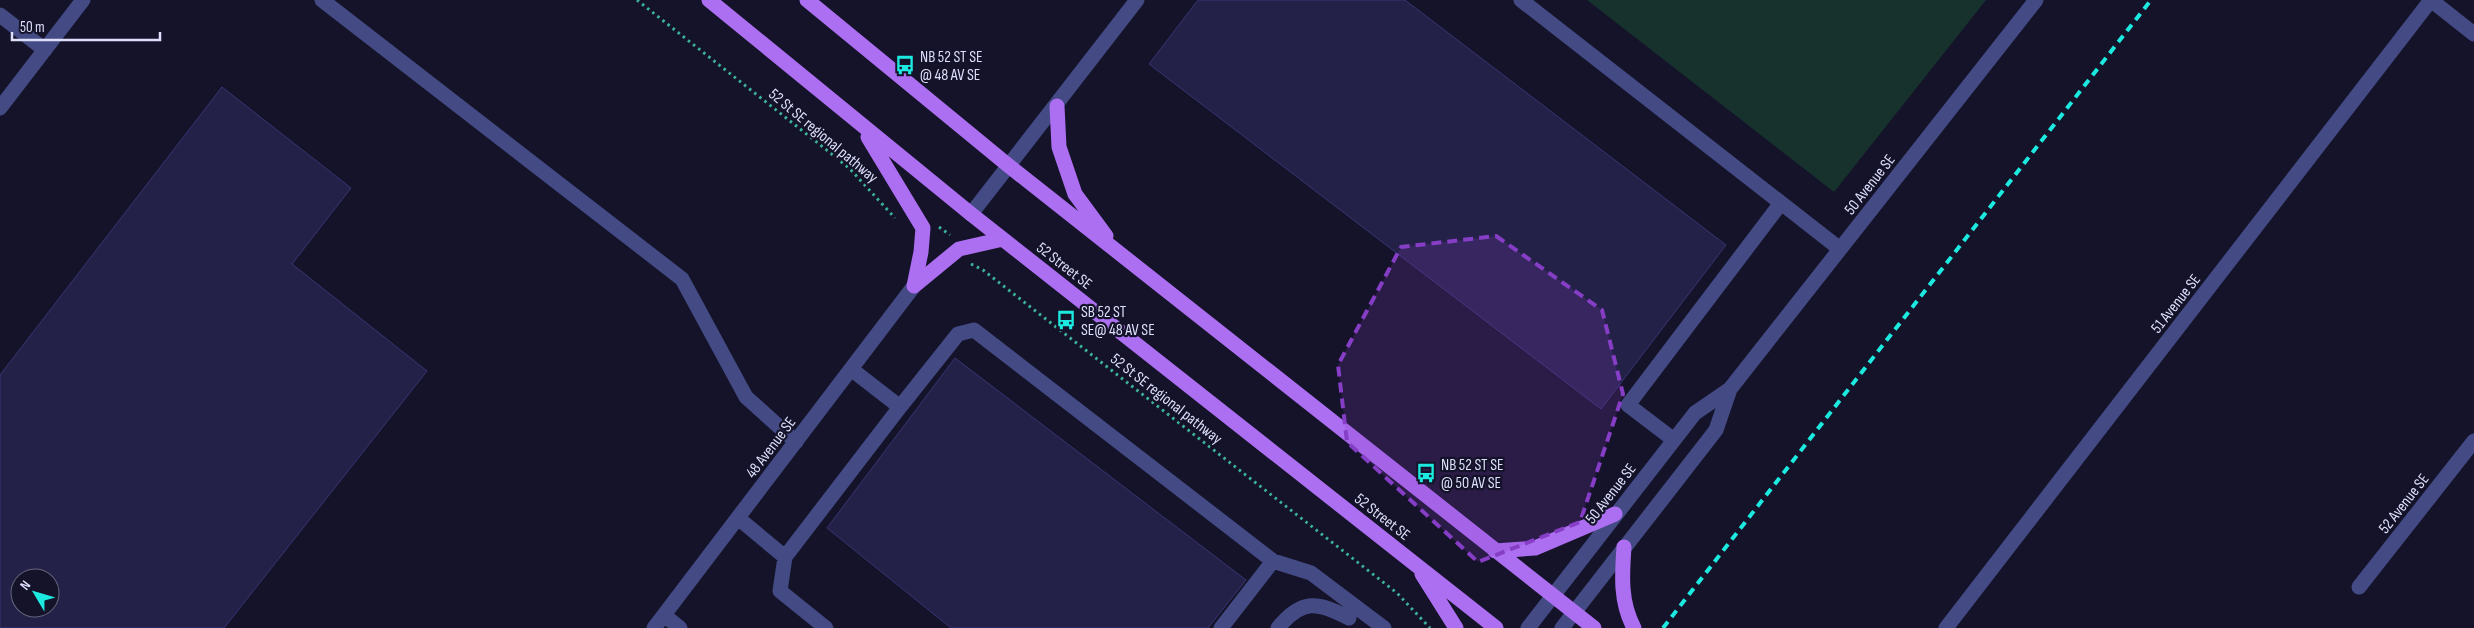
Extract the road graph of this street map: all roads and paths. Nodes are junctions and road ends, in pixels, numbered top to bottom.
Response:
1 (322, 0) edge
2 (637, 0) edge
3 (709, 0) edge
4 (807, 0) edge
5 (1137, 0) edge
6 (1521, 0) edge
7 (2036, 0) edge
8 (2431, 0) edge
9 (76, 3) edge
10 (0, 15) edge
11 (2474, 34) edge
12 (45, 50) junction
13 (5, 91) edge
14 (1057, 106) junction
15 (0, 108) edge
16 (859, 124) junction
17 (1009, 166) junction
18 (1782, 203) junction
19 (971, 214) junction
20 (898, 221) dead end
21 (922, 228) junction
22 (1003, 239) junction
23 (959, 249) junction
24 (1840, 249) junction
25 (1117, 252) junction
26 (914, 286) junction
27 (851, 369) junction
28 (1730, 389) junction
29 (900, 407) junction
30 (1674, 440) junction
31 (2474, 441) edge
32 (796, 442) junction
33 (1615, 514) junction
34 (738, 518) junction
35 (1624, 547) junction
36 (1495, 551) junction
37 (785, 557) junction
38 (1273, 561) junction
39 (1416, 565) junction
40 (2359, 587) dead end
41 (1552, 596) junction
42 (1573, 613) junction
43 (664, 615) junction
44 (1349, 618) edge
45 (654, 628) edge
46 (680, 628) edge
47 (826, 628) edge
48 (1221, 628) edge
49 (1278, 628) edge
50 (1384, 628) edge
51 (1430, 628) edge
52 (1456, 628) edge
53 (1496, 628) edge
54 (1528, 628) edge
55 (1562, 628) edge
56 (1594, 628) edge
57 (1634, 628) edge
58 (1946, 628) edge

1 - 32 street
2 - 20 path, 52 St SE regional pathway
3 - 16 main road, 52 Street SE
4 - 17 main road
5 - 14 street
6 - 18 street
7 - 24 street, 50 Avenue SE
8 - 11 street
8 - 58 street, 51 Avenue SE
9 - 12 street
10 - 12 street
12 - 13 street
13 - 15 street
14 - 17 street
14 - 25 main road
16 - 19 main road, 52 Street SE
16 - 21 main road
17 - 19 street
17 - 25 main road
18 - 24 street
18 - 30 street
19 - 22 main road, 52 Street SE
21 - 23 path, 52 St SE regional pathway
21 - 26 main road
22 - 23 main road
22 - 39 main road, 52 Street SE
23 - 26 main road
23 - 51 path, 52 St SE regional pathway
24 - 28 street, 50 Avenue SE
25 - 36 main road
26 - 27 street, 48 Avenue SE
27 - 29 street
27 - 32 street, 48 Avenue SE
28 - 30 street, 50 Avenue SE
28 - 35 street, 50 Avenue SE
29 - 37 street
29 - 38 street
30 - 33 street, 50 Avenue SE
31 - 40 street, 52 Avenue SE
32 - 34 street, 48 Avenue SE
33 - 36 main road
33 - 41 street, 50 Avenue SE
34 - 37 street
34 - 43 street, 48 Avenue SE
35 - 42 street, 50 Avenue SE
35 - 57 main road
36 - 41 main road
37 - 47 street
38 - 44 street
38 - 48 street
39 - 52 main road
39 - 53 main road, 52 Street SE
41 - 42 main road
41 - 54 street, 50 Avenue SE
42 - 55 street, 50 Avenue SE
42 - 56 main road
43 - 45 street, 48 Avenue SE
43 - 46 street
44 - 49 street
44 - 50 street

